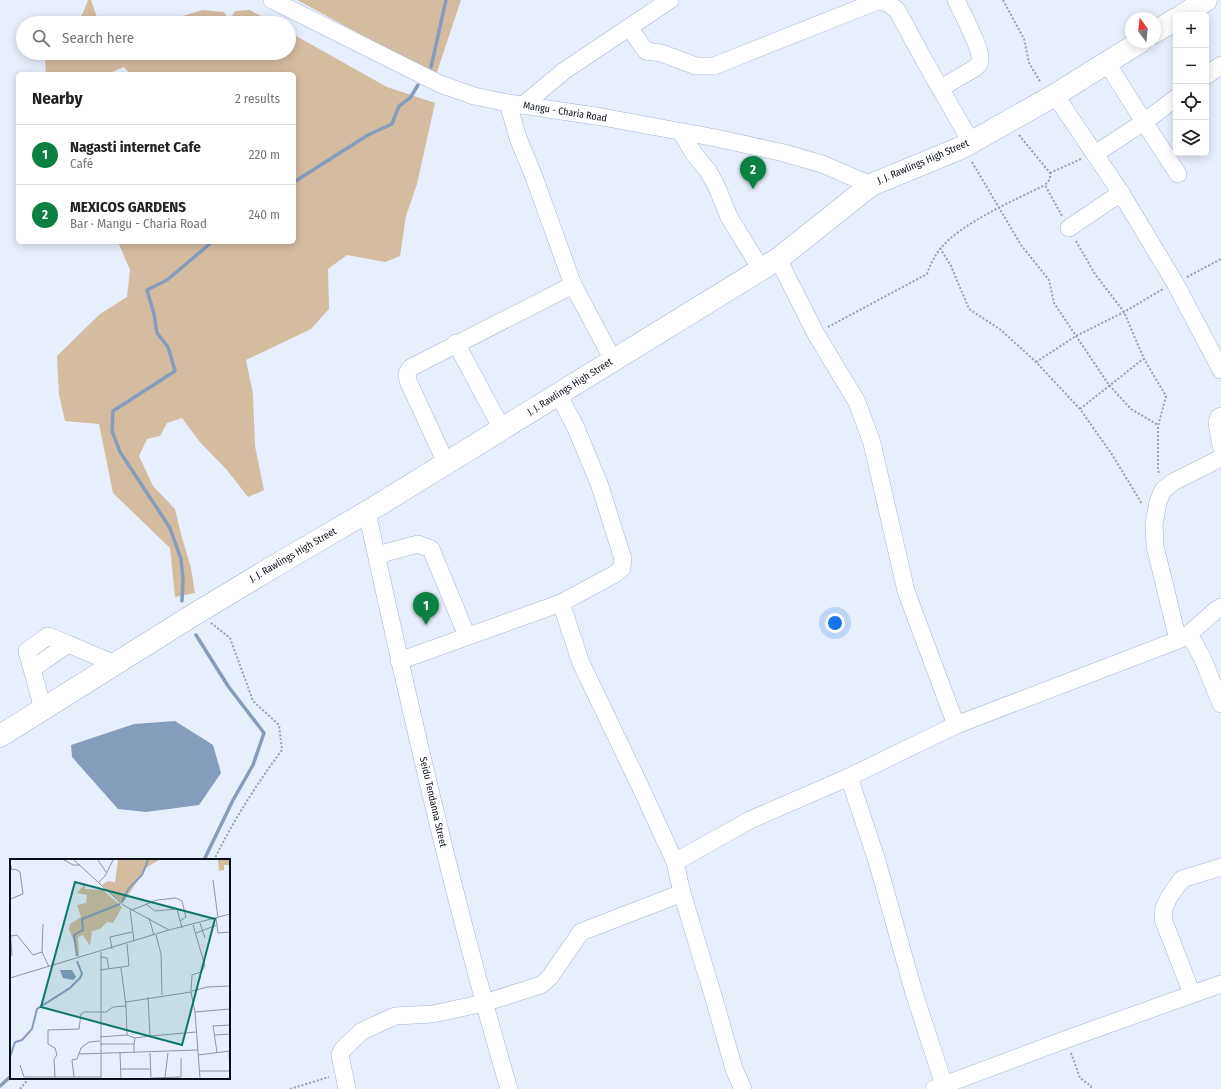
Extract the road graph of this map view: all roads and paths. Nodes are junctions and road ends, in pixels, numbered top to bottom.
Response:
1 (272, 0) edge
2 (670, 0) edge
3 (956, 0) edge
4 (1003, 0) edge
5 (1206, 0) edge
6 (1188, 12) edge
7 (1173, 21) edge
8 (629, 27) junction
9 (1161, 28) edge
10 (1131, 48) edge
11 (1107, 63) junction
12 (1221, 65) edge
13 (1209, 74) edge
14 (941, 88) junction
15 (1053, 96) junction
16 (1173, 100) edge
17 (516, 104) junction
18 (1008, 121) junction
19 (1144, 122) junction
20 (681, 132) junction
21 (967, 145) junction
22 (1095, 154) junction
23 (1050, 173) junction
24 (1178, 174) dead end
25 (871, 185) junction
26 (1046, 185) junction
27 (1121, 192) junction
28 (999, 208) junction
29 (1069, 228) junction
30 (940, 248) junction
31 (1221, 259) edge
32 (769, 264) junction
33 (1175, 283) junction
34 (573, 285) junction
35 (1124, 312) junction
36 (816, 334) junction
37 (1076, 336) junction
38 (456, 344) junction
39 (1144, 359) junction
40 (613, 360) junction
41 (1036, 362) junction
42 (1221, 370) edge
43 (1109, 385) junction
44 (558, 394) junction
45 (1080, 409) junction
46 (1221, 416) edge
47 (1158, 426) junction
48 (502, 429) junction
49 (1221, 446) edge
50 (1221, 458) edge
51 (446, 463) junction
52 (1163, 490) junction
53 (367, 512) junction
54 (1154, 524) junction
55 (377, 555) junction
56 (561, 603) junction
57 (1221, 607) edge
58 (197, 613) junction
59 (467, 636) junction
60 (1184, 637) junction
61 (399, 661) junction
62 (115, 664) junction
63 (1221, 704) edge
64 (43, 709) junction
65 (956, 726) junction
66 (0, 736) edge
67 (849, 777) junction
68 (214, 859) edge
69 (675, 862) junction
70 (1221, 867) edge
71 (682, 893) junction
72 (1221, 984) edge
73 (1192, 994) junction
74 (484, 1003) junction
75 (1067, 1039) junction
76 (28, 1079) edge
77 (345, 1081) edge
78 (939, 1087) edge
79 (20, 1089) edge
80 (290, 1089) edge
81 (509, 1089) edge
82 (743, 1089) edge
83 (1091, 1089) edge

1 - 17 street, Mangu - Charia Road
2 - 8 street
3 - 14 street
4 - 15 path
5 - 6 main road
7 - 9 main road
8 - 14 street
8 - 17 street
10 - 11 main road, J. J. Rawlings High Street
11 - 15 main road, J. J. Rawlings High Street
11 - 19 street
12 - 13 street
14 - 21 street
15 - 18 main road, J. J. Rawlings High Street
15 - 22 street
16 - 19 street
17 - 20 street, Mangu - Charia Road
17 - 34 street
18 - 21 main road, J. J. Rawlings High Street
18 - 23 path
19 - 22 street
19 - 24 street
20 - 25 street, Mangu - Charia Road
20 - 32 street
21 - 25 main road, J. J. Rawlings High Street
21 - 28 path
22 - 23 path
22 - 27 street
23 - 26 path
25 - 32 main road, J. J. Rawlings High Street
26 - 28 path
26 - 29 path
27 - 29 street
27 - 33 street
28 - 30 path
28 - 37 path
29 - 35 path
30 - 36 path
30 - 41 path
31 - 33 path
32 - 36 street
32 - 40 main road, J. J. Rawlings High Street
33 - 35 path
33 - 42 street
34 - 38 street
34 - 40 street
35 - 37 path
35 - 39 path
36 - 65 street
37 - 41 path
37 - 43 path
38 - 48 street
38 - 51 street
39 - 43 path
39 - 47 path
40 - 44 main road, J. J. Rawlings High Street
41 - 45 path
43 - 45 path
43 - 47 path
44 - 48 main road, J. J. Rawlings High Street
44 - 56 street
45 - 54 path
46 - 49 street
47 - 52 path
48 - 51 main road, J. J. Rawlings High Street
50 - 52 street
51 - 53 main road, J. J. Rawlings High Street
52 - 54 street
53 - 55 street, Seidu Tendanna Street
53 - 58 main road, J. J. Rawlings High Street
54 - 60 street
55 - 59 street
55 - 61 street, Seidu Tendanna Street
56 - 59 street
56 - 69 street
57 - 60 street
58 - 62 main road, J. J. Rawlings High Street
58 - 68 path
59 - 61 street
60 - 63 street
60 - 65 street
61 - 74 street, Seidu Tendanna Street
62 - 64 main road, J. J. Rawlings High Street
62 - 64 street
64 - 66 main road, J. J. Rawlings High Street
65 - 67 street
67 - 69 street
67 - 78 street
69 - 71 street
70 - 73 street
71 - 74 street
71 - 82 street
72 - 73 street
73 - 75 street
74 - 77 street
74 - 81 street, Seidu Tendanna Street
75 - 78 street
75 - 83 path
76 - 79 path
77 - 80 path

